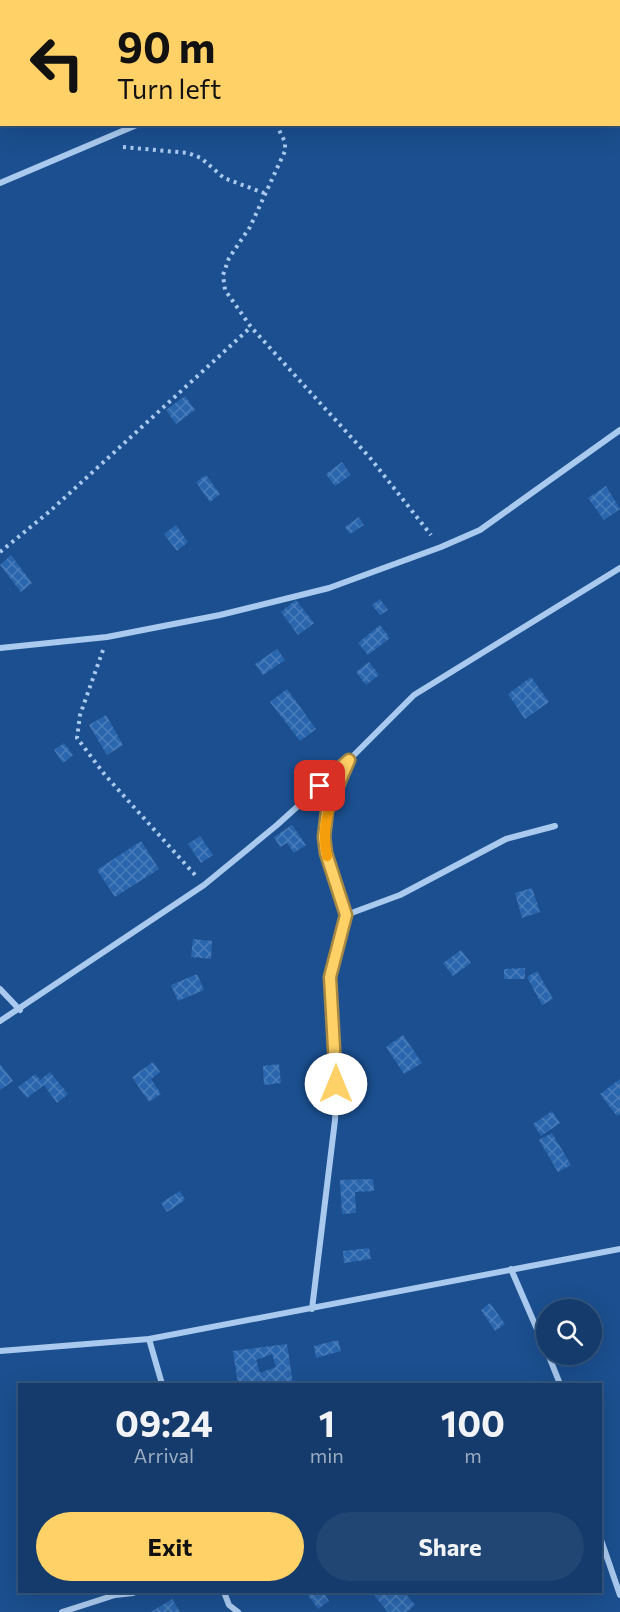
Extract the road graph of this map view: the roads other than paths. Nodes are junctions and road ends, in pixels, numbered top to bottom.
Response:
1 (135, 126) edge
2 (0, 183) edge
3 (620, 430) edge
4 (620, 568) edge
5 (0, 648) edge
6 (349, 760) junction
7 (555, 826) dead end
8 (346, 915) junction
9 (0, 989) edge
10 (20, 1010) junction
11 (0, 1021) edge
12 (620, 1249) edge
13 (511, 1269) junction
14 (312, 1309) junction
15 (536, 1327) edge
16 (149, 1339) junction
17 (0, 1351) edge
18 (552, 1365) edge
19 (162, 1383) edge
20 (560, 1383) edge
21 (602, 1543) edge
22 (134, 1593) dead end
23 (225, 1593) edge
24 (620, 1594) edge
25 (62, 1612) edge
26 (238, 1612) edge

1 - 2 street
3 - 5 street
4 - 6 street
6 - 8 street
6 - 10 street
7 - 8 street
8 - 14 street
9 - 10 street
10 - 11 street
12 - 13 street
13 - 14 street
13 - 15 street
14 - 16 street
16 - 17 street
16 - 19 street
18 - 20 street
21 - 24 street
22 - 25 street
23 - 26 street

